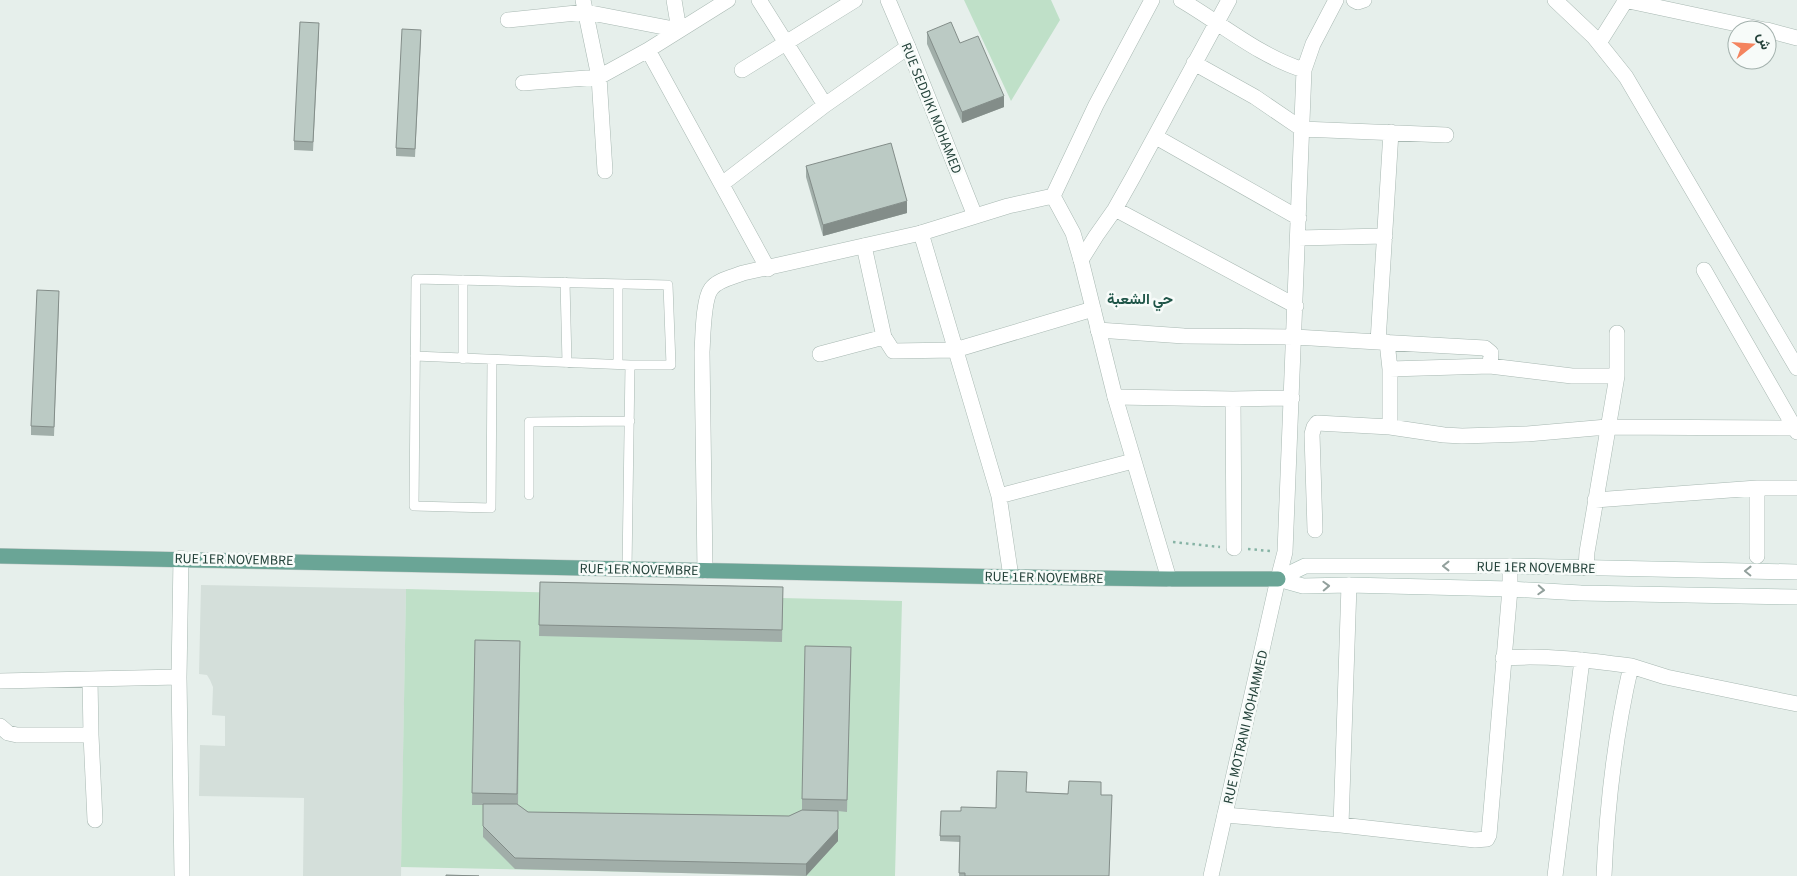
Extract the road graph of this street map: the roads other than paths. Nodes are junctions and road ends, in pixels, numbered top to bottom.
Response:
1 (674, 0) edge
2 (728, 0) edge
3 (759, 0) edge
4 (855, 0) edge
5 (888, 0) edge
6 (1152, 0) edge
7 (1181, 0) edge
8 (1229, 0) edge
9 (1336, 0) edge
10 (1354, 0) edge
11 (1364, 0) edge
12 (1555, 0) edge
13 (1625, 0) edge
14 (585, 6) edge
15 (508, 20) dead end
16 (1218, 22) junction
17 (1727, 22) edge
18 (679, 30) junction
19 (1777, 33) edge
20 (1797, 38) edge
21 (786, 43) junction
22 (1599, 43) junction
23 (908, 47) junction
24 (648, 50) junction
25 (1194, 63) junction
26 (742, 70) dead end
27 (1304, 70) junction
28 (600, 77) junction
29 (523, 83) dead end
30 (825, 105) junction
31 (1302, 129) junction
32 (1391, 132) junction
33 (1446, 135) dead end
34 (1156, 137) junction
35 (605, 171) dead end
36 (722, 184) junction
37 (1053, 196) junction
38 (1115, 209) junction
39 (975, 216) junction
40 (1299, 218) junction
41 (920, 233) junction
42 (1385, 236) junction
43 (1298, 238) junction
44 (864, 246) junction
45 (1081, 260) junction
46 (768, 268) junction
47 (1704, 270) dead end
48 (463, 280) junction
49 (565, 282) junction
50 (618, 284) junction
51 (1296, 306) junction
52 (1093, 309) junction
53 (1098, 330) junction
54 (1617, 333) dead end
55 (884, 337) junction
56 (1295, 337) junction
57 (1383, 342) junction
58 (955, 350) junction
59 (820, 354) dead end
60 (416, 356) junction
61 (463, 359) junction
62 (492, 360) junction
63 (567, 363) junction
64 (618, 364) junction
65 (630, 365) junction
66 (1490, 366) junction
67 (1797, 368) edge
68 (1390, 369) junction
69 (1617, 376) junction
70 (1115, 397) junction
71 (1292, 398) junction
72 (1233, 399) junction
73 (630, 421) junction
74 (1390, 427) junction
75 (1607, 427) junction
76 (1796, 430) edge
77 (1133, 461) junction
78 (1757, 488) junction
79 (1797, 488) edge
80 (529, 495) dead end
81 (999, 496) junction
82 (1595, 500) junction
83 (1315, 530) dead end
84 (1234, 548) dead end
85 (0, 556) edge
86 (1757, 556) dead end
87 (181, 558) junction
88 (1510, 566) junction
89 (1586, 568) junction
90 (627, 569) junction
91 (704, 571) junction
92 (1797, 572) edge
93 (1011, 576) junction
94 (1169, 579) junction
95 (1278, 579) junction
96 (1349, 585) junction
97 (1510, 588) junction
98 (1797, 597) edge
99 (1503, 658) junction
100 (1582, 660) junction
101 (1631, 666) junction
102 (179, 677) junction
103 (90, 679) junction
104 (0, 681) edge
105 (1797, 704) edge
106 (0, 726) edge
107 (91, 735) junction
108 (1225, 815) junction
109 (95, 820) dead end
110 (1341, 825) junction
111 (182, 876) edge
112 (1211, 876) edge
113 (1555, 876) edge
114 (1604, 876) edge

1 - 18 street
2 - 18 street
3 - 21 street
4 - 21 street
5 - 23 street, RUE SEDDIKI MOHAMED
6 - 37 street
7 - 16 street
8 - 16 street
9 - 27 street, RUE MOTRANI MOHAMMED
10 - 11 street
12 - 22 street
13 - 17 street
13 - 22 street
14 - 15 street
14 - 18 street
14 - 28 street
16 - 25 street
16 - 27 street
18 - 24 street
19 - 20 street
21 - 26 street
21 - 30 street
22 - 67 street
23 - 30 street
23 - 39 street, RUE SEDDIKI MOHAMED
24 - 28 street
24 - 36 street
25 - 31 street
25 - 34 street
27 - 31 street, RUE MOTRANI MOHAMMED
28 - 29 street
28 - 35 street
30 - 36 street
31 - 32 street
31 - 40 street, RUE MOTRANI MOHAMMED
32 - 33 street
32 - 42 street
34 - 38 street
34 - 40 street
36 - 46 street
37 - 39 street
37 - 45 street
38 - 45 street
38 - 51 street
39 - 41 street
40 - 43 street, RUE MOTRANI MOHAMMED
41 - 44 street
41 - 58 street
42 - 43 street
42 - 57 street
43 - 51 street, RUE MOTRANI MOHAMMED
44 - 46 street
44 - 55 street
45 - 52 street
46 - 91 street
47 - 76 street
48 - 49 lane
48 - 60 lane
48 - 61 lane
49 - 50 lane
49 - 63 lane
50 - 64 lane
50 - 65 lane
51 - 56 street, RUE MOTRANI MOHAMMED
52 - 53 street
52 - 58 street
53 - 56 street
53 - 70 street
54 - 69 street
55 - 58 street
55 - 59 street
56 - 57 street
56 - 71 street, RUE MOTRANI MOHAMMED
57 - 66 street
57 - 68 street
58 - 81 street
60 - 61 lane
60 - 62 lane
61 - 62 lane
62 - 63 lane
63 - 64 lane
64 - 65 lane
65 - 73 lane
66 - 68 street
66 - 69 street
68 - 74 street
69 - 75 street
70 - 72 street
70 - 77 street
71 - 72 street
71 - 95 street, RUE MOTRANI MOHAMMED
72 - 84 street
73 - 80 lane
73 - 90 lane
74 - 75 street
74 - 83 street
75 - 76 street
75 - 82 street
77 - 81 street
77 - 94 street
78 - 79 street
78 - 82 street
78 - 86 street
81 - 93 street
82 - 89 street
85 - 87 main road, RUE 1ER NOVEMBRE
87 - 90 main road, RUE 1ER NOVEMBRE
87 - 102 street
88 - 89 street, RUE 1ER NOVEMBRE
88 -> 95 street, RUE 1ER NOVEMBRE
88 - 97 street
92 -> 89 street, RUE 1ER NOVEMBRE
90 - 91 main road, RUE 1ER NOVEMBRE
91 - 93 main road, RUE 1ER NOVEMBRE
93 - 94 main road, RUE 1ER NOVEMBRE
94 - 95 main road, RUE 1ER NOVEMBRE
95 -> 96 street, RUE 1ER NOVEMBRE
95 - 108 street, RUE MOTRANI MOHAMMED
96 - 97 street, RUE 1ER NOVEMBRE
96 - 110 street
97 -> 98 street, RUE 1ER NOVEMBRE
97 - 99 street
99 - 100 street
99 - 110 street
100 - 101 street
100 - 113 street
101 - 105 street
101 - 114 street
102 - 103 street
102 - 111 street
103 - 104 street
103 - 107 street
106 - 107 street
107 - 109 street
108 - 110 street
108 - 112 street, RUE MOTRANI MOHAMMED

